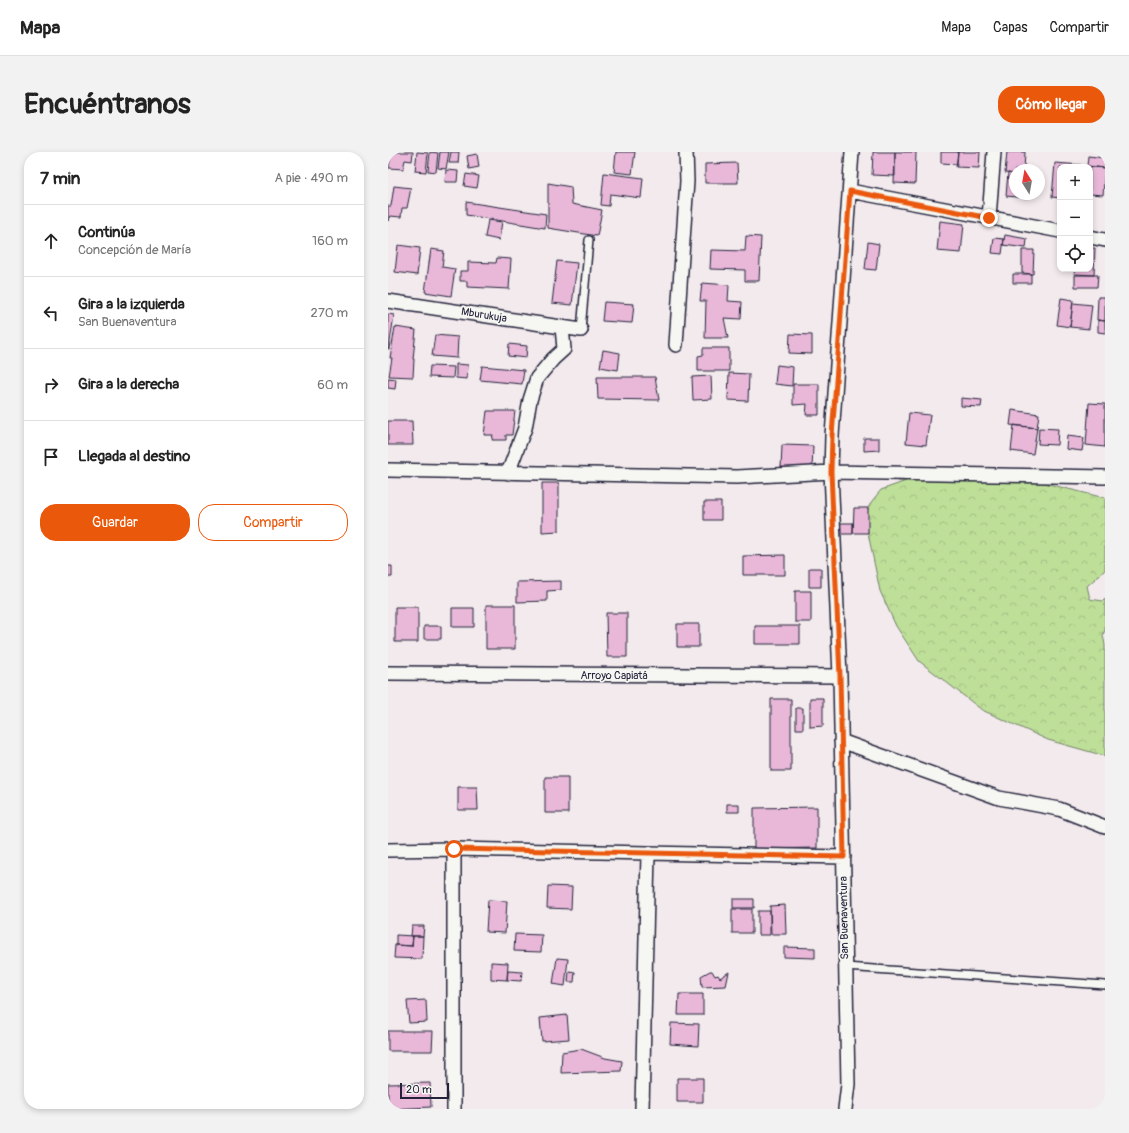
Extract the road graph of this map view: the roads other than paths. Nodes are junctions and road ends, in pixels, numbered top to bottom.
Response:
1 (686, 152) edge
2 (852, 152) edge
3 (994, 152) edge
4 (850, 191) junction
5 (989, 218) junction
6 (1057, 230) edge
7 (1093, 238) edge
8 (589, 240) dead end
9 (1105, 240) edge
10 (388, 301) edge
11 (562, 327) junction
12 (580, 330) joint
13 (676, 345) dead end
14 (388, 470) edge
15 (831, 472) junction
16 (508, 473) junction
17 (1105, 477) edge
18 (388, 674) edge
19 (840, 676) junction
20 (841, 741) junction
21 (1105, 828) edge
22 (454, 849) junction
23 (388, 850) edge
24 (648, 854) junction
25 (844, 857) junction
26 (845, 967) junction
27 (1105, 985) edge
28 (454, 1109) edge
29 (642, 1109) edge
30 (845, 1109) edge

1 - 13 street
2 - 4 street, San Buenaventura
3 - 5 street
4 - 5 street
4 - 15 street, San Buenaventura
5 - 6 street
7 - 9 street
8 - 12 lane
10 - 11 street, Mburukuja
11 - 12 street, Mburukuja
11 - 16 street
14 - 16 street
15 - 16 street
15 - 17 street
15 - 19 street, San Buenaventura
18 - 19 street, Arroyo Capiatá
19 - 20 street, San Buenaventura
20 - 21 street
20 - 25 street, San Buenaventura
22 - 23 street
22 - 24 street
22 - 28 street
24 - 25 street
24 - 29 street
25 - 26 street, San Buenaventura
26 - 27 lane
26 - 30 street, San Buenaventura

